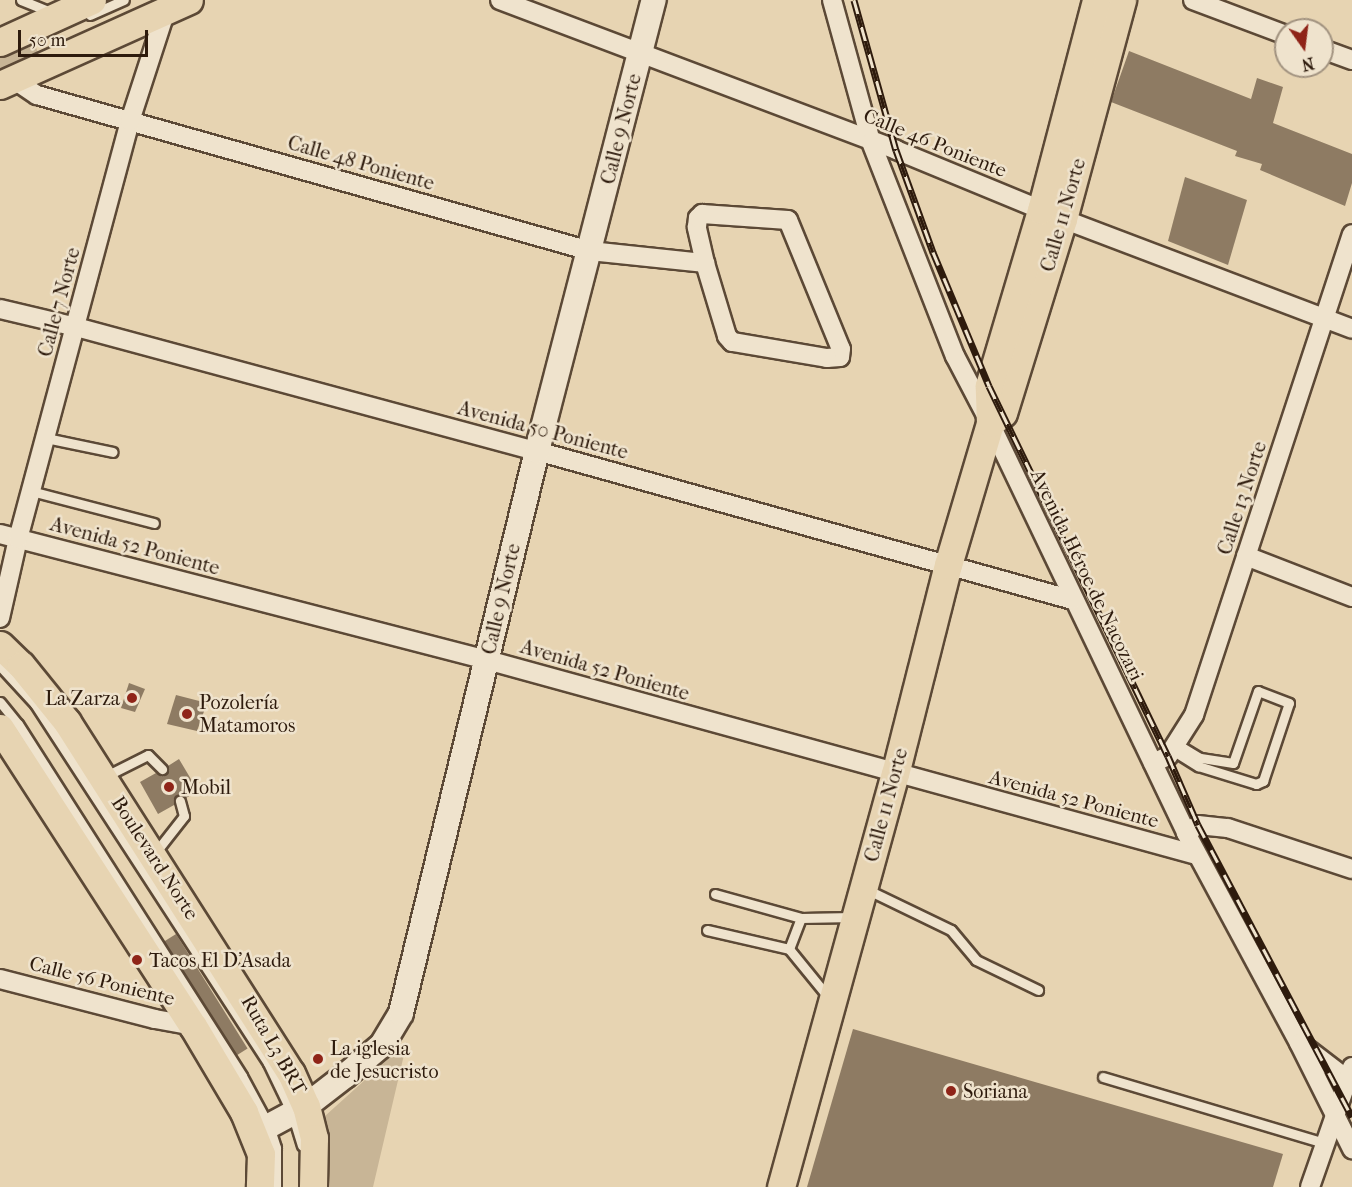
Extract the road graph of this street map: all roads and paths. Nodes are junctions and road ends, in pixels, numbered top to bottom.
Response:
1 (21, 0) edge
2 (124, 0) edge
3 (501, 0) edge
4 (654, 0) edge
5 (832, 0) edge
6 (1096, 0) edge
7 (1122, 0) edge
8 (1193, 0) edge
9 (175, 4) edge
10 (77, 12) edge
11 (1274, 30) edge
12 (0, 42) edge
13 (641, 53) junction
14 (1334, 53) edge
15 (42, 54) dead end
16 (1352, 60) edge
17 (4, 79) edge
18 (130, 121) junction
19 (871, 142) junction
20 (1052, 215) junction
21 (1352, 234) edge
22 (590, 251) junction
23 (705, 263) junction
24 (0, 309) edge
25 (1325, 318) junction
26 (76, 327) junction
27 (1352, 329) edge
28 (990, 423) junction
29 (46, 438) junction
30 (537, 451) junction
31 (113, 452) dead end
32 (32, 491) junction
33 (154, 523) dead end
34 (0, 534) edge
35 (18, 539) junction
36 (1246, 556) junction
37 (948, 565) junction
38 (1352, 597) edge
39 (1073, 600) junction
40 (0, 618) edge
41 (0, 645) edge
42 (487, 660) junction
43 (0, 666) edge
44 (0, 702) edge
45 (0, 728) edge
46 (1175, 747) junction
47 (1153, 763) junction
48 (162, 769) dead end
49 (895, 774) junction
50 (103, 777) junction
51 (180, 801) dead end
52 (1186, 833) junction
53 (153, 855) junction
54 (1197, 855) junction
55 (1352, 869) edge
56 (864, 888) junction
57 (714, 894) dead end
58 (856, 916) junction
59 (801, 918) junction
60 (707, 930) dead end
61 (789, 949) junction
62 (0, 979) edge
63 (1038, 990) dead end
64 (832, 1003) junction
65 (193, 1026) junction
66 (1299, 1043) junction
67 (1350, 1076) edge
68 (1103, 1077) dead end
69 (299, 1109) junction
70 (1335, 1114) junction
71 (261, 1130) junction
72 (1325, 1143) junction
73 (1352, 1149) edge
74 (308, 1181) edge
75 (260, 1187) edge
76 (276, 1187) edge
77 (781, 1187) edge
78 (1310, 1187) edge

1 - 10 lane
2 - 10 lane
3 - 13 street, Calle 46 Poniente
4 - 13 main road, Calle 9 Norte
5 - 19 street, Avenida Héroe de Nacozari
6 - 20 main road, Calle 11 Norte
7 - 20 main road, Calle 11 Norte
8 - 11 street
9 - 17 main road
9 - 18 street, Calle 7 Norte
10 - 12 main road
13 - 19 street, Calle 46 Poniente
13 - 22 main road, Calle 9 Norte
14 - 16 street
15 - 17 lane
17 - 18 street, Calle 48 Poniente
18 - 22 street, Calle 48 Poniente
18 - 26 street, Calle 7 Norte
19 - 20 street, Calle 46 Poniente
19 - 28 street, Avenida Héroe de Nacozari
20 - 25 street, Calle 46 Poniente
20 - 28 main road, Calle 11 Norte
21 - 25 street, Calle 13 Norte
22 - 23 street, Calle 48 Poniente
22 - 30 main road, Calle 9 Norte
23 - 23 street
24 - 26 street, Avenida 50 Poniente
25 - 27 street, Calle 46 Poniente
25 - 36 street, Calle 13 Norte
26 - 29 street, Calle 7 Norte
26 - 30 street, Avenida 50 Poniente
28 - 37 main road, Calle 11 Norte
28 - 39 street, Avenida Héroe de Nacozari
29 - 31 lane
29 - 32 street, Calle 7 Norte
30 - 37 street, Avenida 50 Poniente
30 - 42 main road, Calle 9 Norte
32 - 33 lane
32 - 35 street, Calle 7 Norte
34 - 35 street, Avenida 52 Poniente
35 - 40 street, Calle 7 Norte
35 - 42 street, Avenida 52 Poniente
36 - 38 street
36 - 46 street, Calle 13 Norte
37 - 39 street, Avenida 50 Poniente
37 - 49 main road, Calle 11 Norte
39 - 47 street, Avenida Héroe de Nacozari
41 - 50 main road, Boulevard Norte
42 - 49 street, Avenida 52 Poniente
42 - 69 main road, Calle 9 Norte
43 - 69 lane, Ruta L3 BRT
44 - 71 lane
45 - 65 main road
46 - 46 lane
46 - 47 street, Calle 13 Norte
47 - 52 street, Avenida Héroe de Nacozari
48 - 50 lane
49 - 54 street, Avenida 52 Poniente
49 - 56 main road, Calle 11 Norte
50 - 53 main road, Boulevard Norte
51 - 53 lane
52 - 54 street, Avenida Héroe de Nacozari
52 - 55 street
53 - 69 main road, Boulevard Norte
54 - 66 street, Avenida Héroe de Nacozari
56 - 58 main road, Calle 11 Norte
56 - 63 lane
57 - 59 lane
58 - 59 lane
58 - 64 main road, Calle 11 Norte
59 - 61 lane
60 - 61 lane
61 - 64 lane
62 - 65 street, Calle 56 Poniente
64 - 77 main road, Calle 11 Norte
65 - 71 main road
66 - 67 street
66 - 70 street, Avenida Héroe de Nacozari
67 - 70 street
68 - 72 lane
69 - 71 main road, Calle 9 Norte
69 - 74 main road, Boulevard Norte
70 - 72 street
70 - 73 street, Avenida Héroe de Nacozari
71 - 75 main road
71 - 76 lane
72 - 78 street

